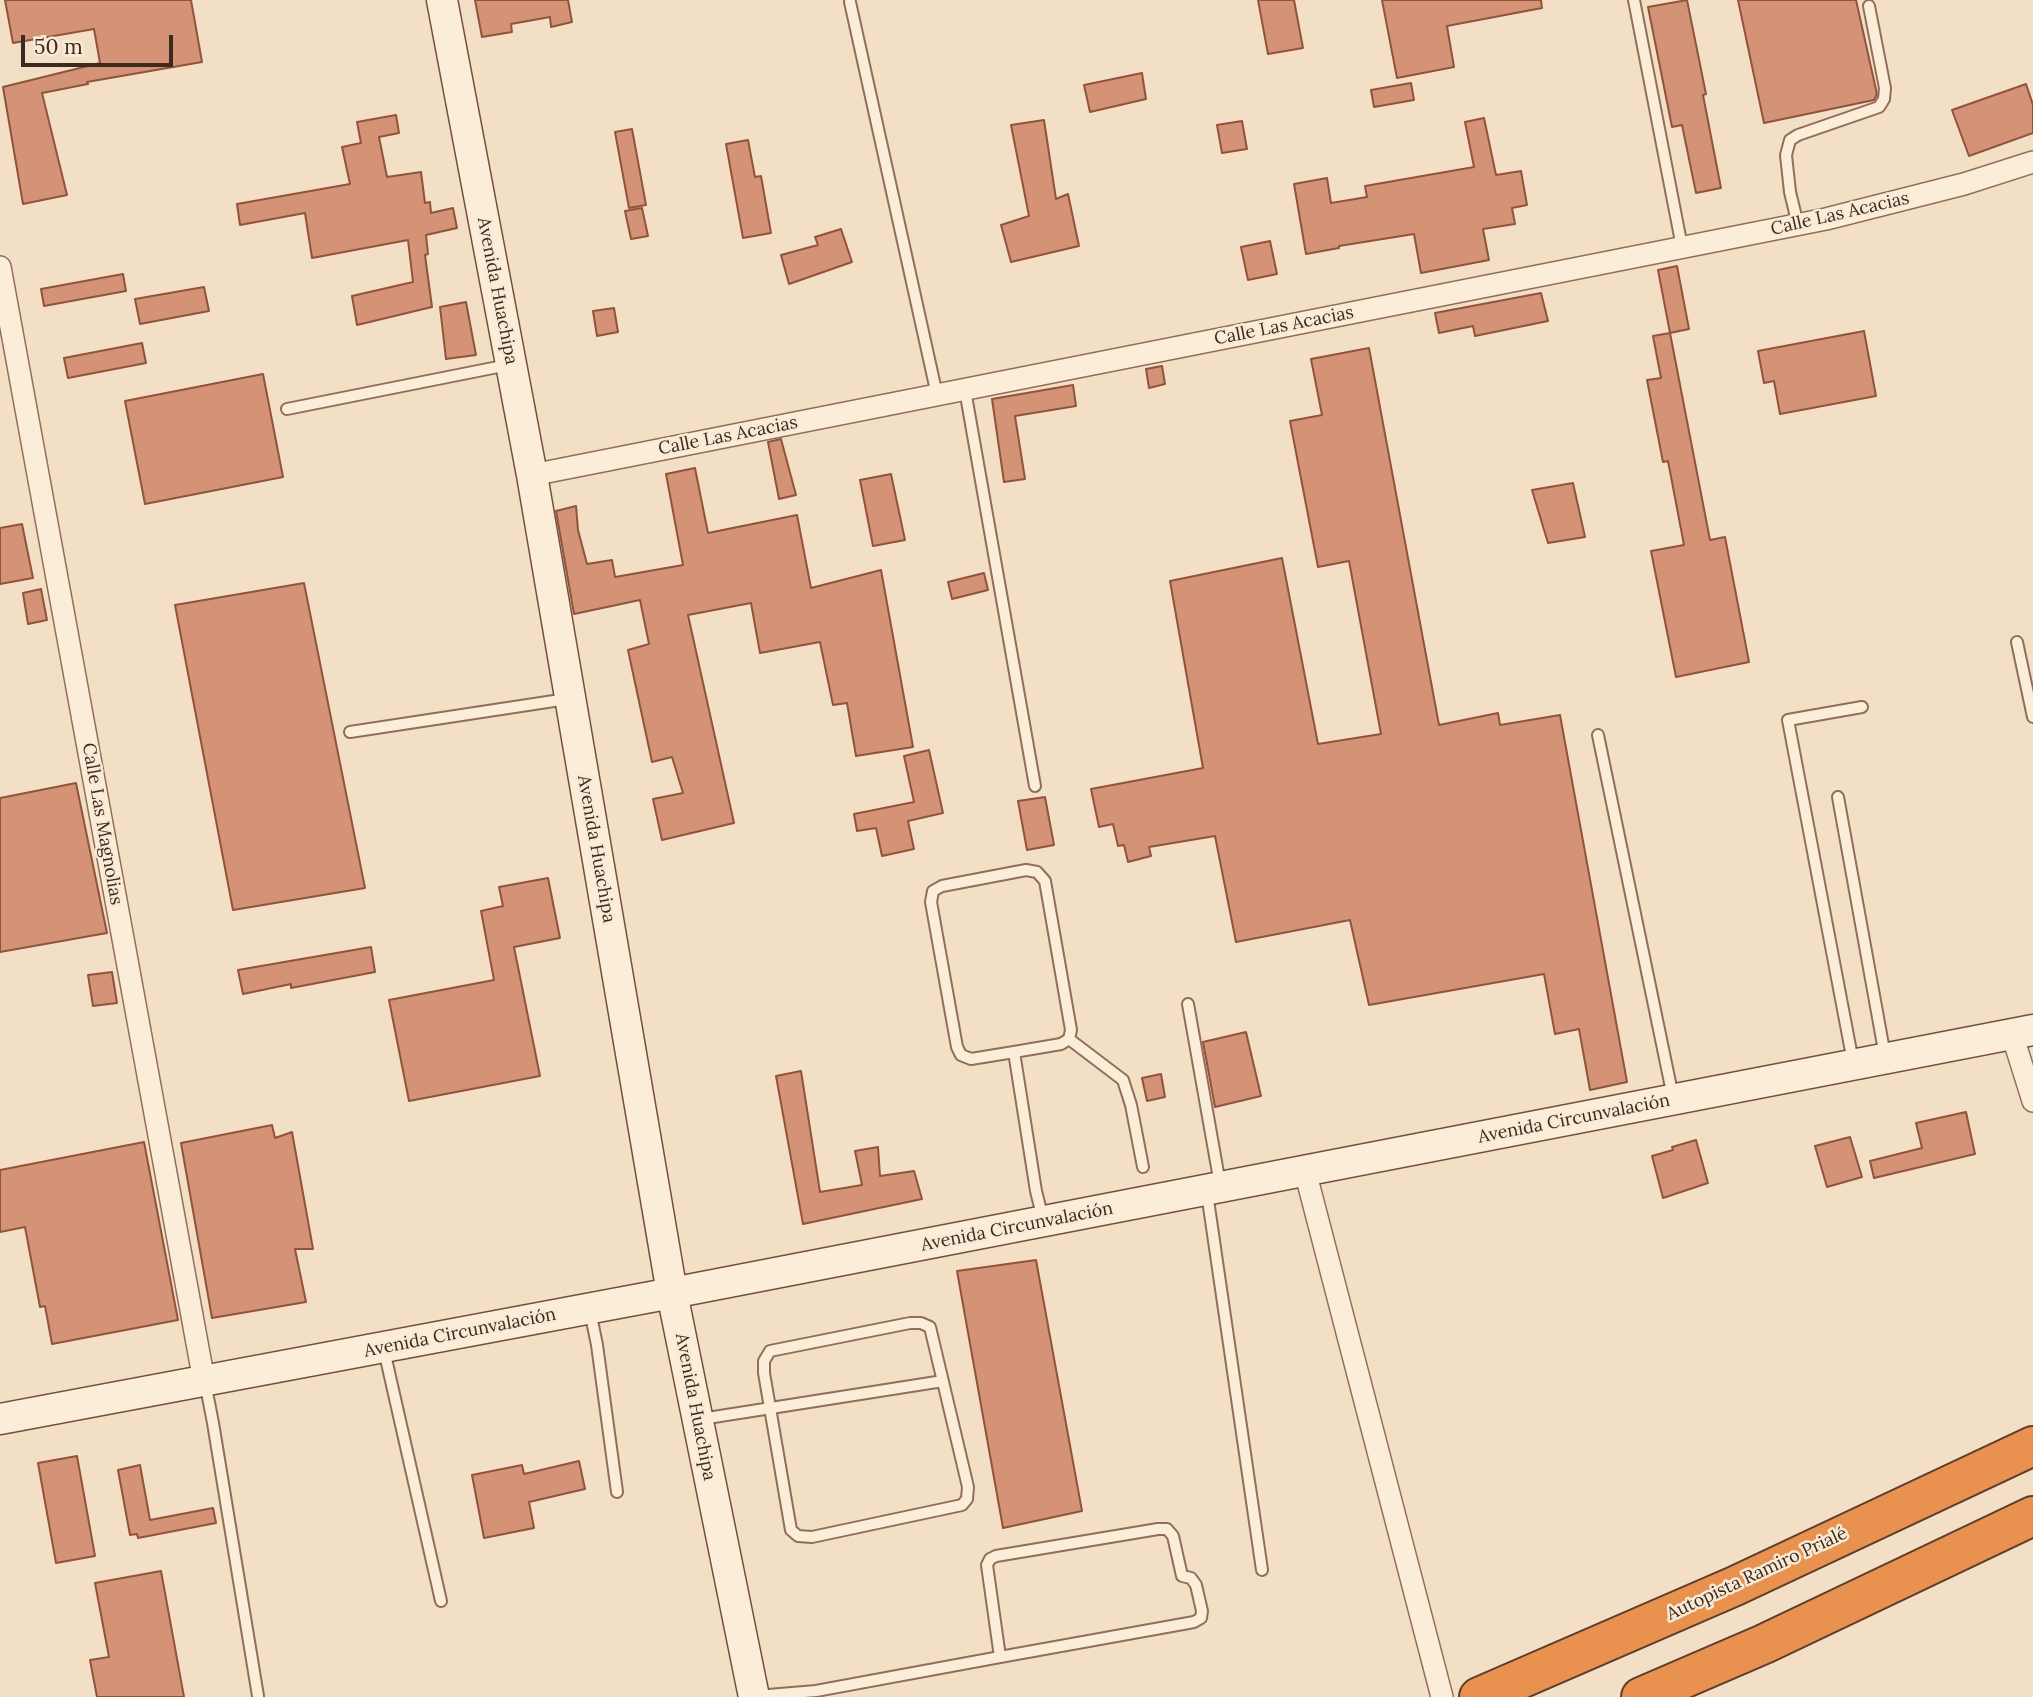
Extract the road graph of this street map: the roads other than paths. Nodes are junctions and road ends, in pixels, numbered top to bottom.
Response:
1 (442, 0) edge
2 (1634, 0) edge
3 (850, 2) edge
4 (1869, 6) dead end
5 (2033, 162) edge
6 (1798, 225) junction
7 (1682, 247) junction
8 (0, 267) edge
9 (510, 365) junction
10 (965, 390) junction
11 (937, 395) junction
12 (287, 409) dead end
13 (532, 475) junction
14 (2017, 642) dead end
15 (570, 698) junction
16 (1862, 707) dead end
17 (2033, 717) edge
18 (350, 732) dead end
19 (1598, 735) dead end
20 (1035, 786) dead end
21 (1838, 797) dead end
22 (1188, 1004) dead end
23 (2022, 1032) edge
24 (1069, 1039) junction
25 (1014, 1052) junction
26 (1885, 1059) junction
27 (1854, 1065) junction
28 (1674, 1100) junction
29 (2033, 1101) edge
30 (1143, 1167) dead end
31 (1306, 1171) junction
32 (1214, 1189) junction
33 (1044, 1222) junction
34 (672, 1293) junction
35 (590, 1309) junction
36 (384, 1348) junction
37 (204, 1381) junction
38 (943, 1381) junction
39 (770, 1407) junction
40 (0, 1419) edge
41 (698, 1419) junction
42 (2033, 1446) edge
43 (617, 1492) dead end
44 (2033, 1516) edge
45 (1262, 1570) dead end
46 (441, 1601) dead end
47 (1000, 1657) junction
48 (258, 1696) edge
49 (754, 1696) edge
50 (1442, 1697) edge
51 (1479, 1697) edge
52 (1641, 1697) edge

1 - 9 street, Avenida Huachipa
2 - 7 lane
3 - 11 lane
4 - 6 lane
5 - 6 street, Calle Las Acacias
6 - 7 street, Calle Las Acacias
7 - 10 street, Calle Las Acacias
8 - 37 street, Calle Las Magnolias
9 - 12 lane
9 - 13 street, Avenida Huachipa
10 - 11 street, Calle Las Acacias
10 - 20 lane
11 - 13 street, Calle Las Acacias
13 - 15 street, Avenida Huachipa
14 - 17 lane
15 - 18 lane
15 - 34 street, Avenida Huachipa
16 - 27 lane
19 - 28 lane
21 - 26 lane
22 - 32 lane
23 - 26 street, Avenida Circunvalación
23 - 29 street
24 - 25 lane
24 - 25 lane
24 - 30 lane
25 - 33 lane
26 - 27 street, Avenida Circunvalación
27 - 28 street, Avenida Circunvalación
28 - 31 street, Avenida Circunvalación
31 - 32 street, Avenida Circunvalación
31 - 50 street
32 - 33 street, Avenida Circunvalación
32 - 45 lane
33 - 34 street, Avenida Circunvalación
34 - 35 street, Avenida Circunvalación
34 - 41 street, Avenida Huachipa
35 - 36 street, Avenida Circunvalación
35 - 43 lane
36 - 37 street, Avenida Circunvalación
36 - 46 lane
37 - 40 street, Avenida Circunvalación
37 - 48 lane
38 - 39 lane
38 - 39 lane
38 - 39 lane
39 - 41 lane
41 - 49 street, Avenida Huachipa
42 - 51 highway, Autopista Ramiro Prialé
44 - 52 highway
47 - 47 lane
47 - 49 lane

